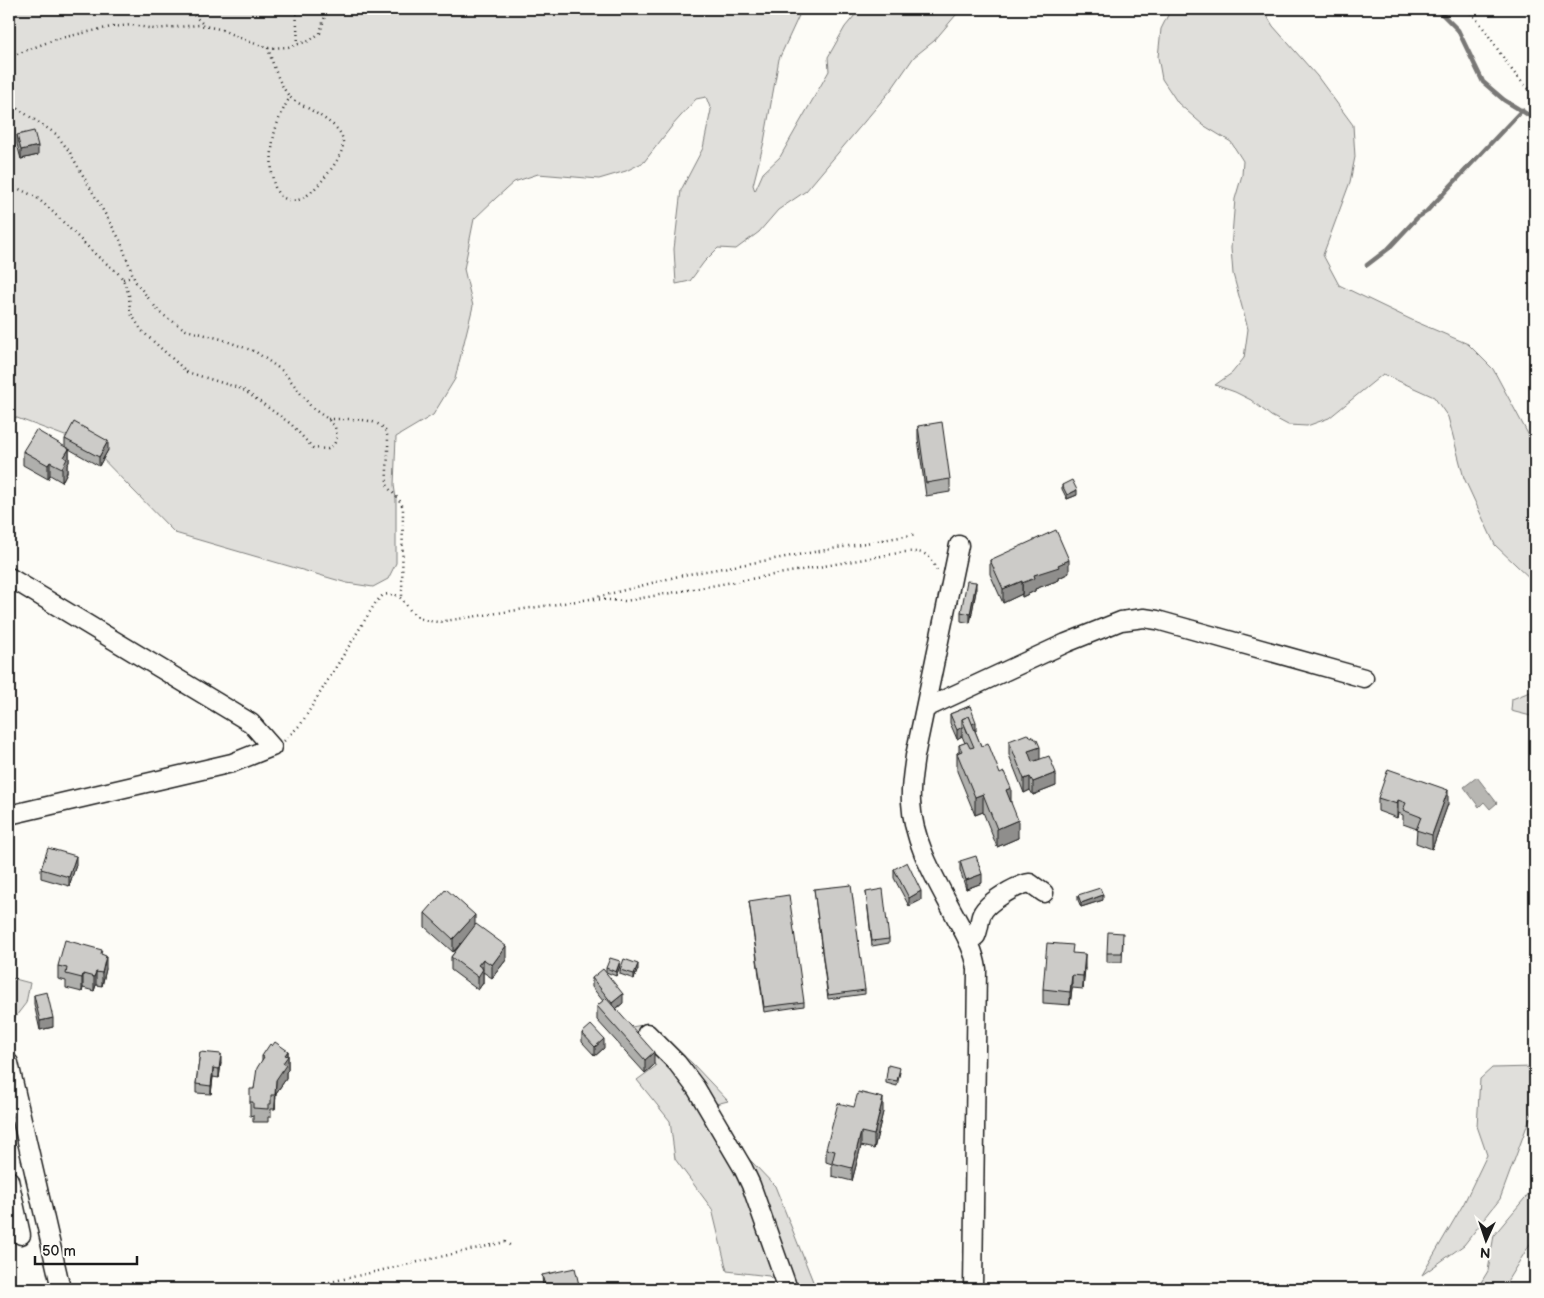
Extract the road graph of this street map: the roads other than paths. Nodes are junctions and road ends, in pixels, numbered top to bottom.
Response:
1 (959, 545) dead end
2 (9, 577) edge
3 (1364, 678) dead end
4 (926, 708) junction
5 (9, 815) edge
6 (1044, 893) dead end
7 (968, 941) junction
8 (647, 1033) dead end
9 (9, 1063) edge
10 (9, 1180) edge
11 (47, 1229) junction
12 (15, 1236) edge
13 (61, 1289) edge
14 (788, 1289) edge
15 (973, 1289) edge

1 - 4 street
2 - 5 street
3 - 4 street
4 - 7 street
6 - 7 street
7 - 15 street
8 - 14 street
9 - 11 street
10 - 12 street
11 - 12 street
11 - 13 street

